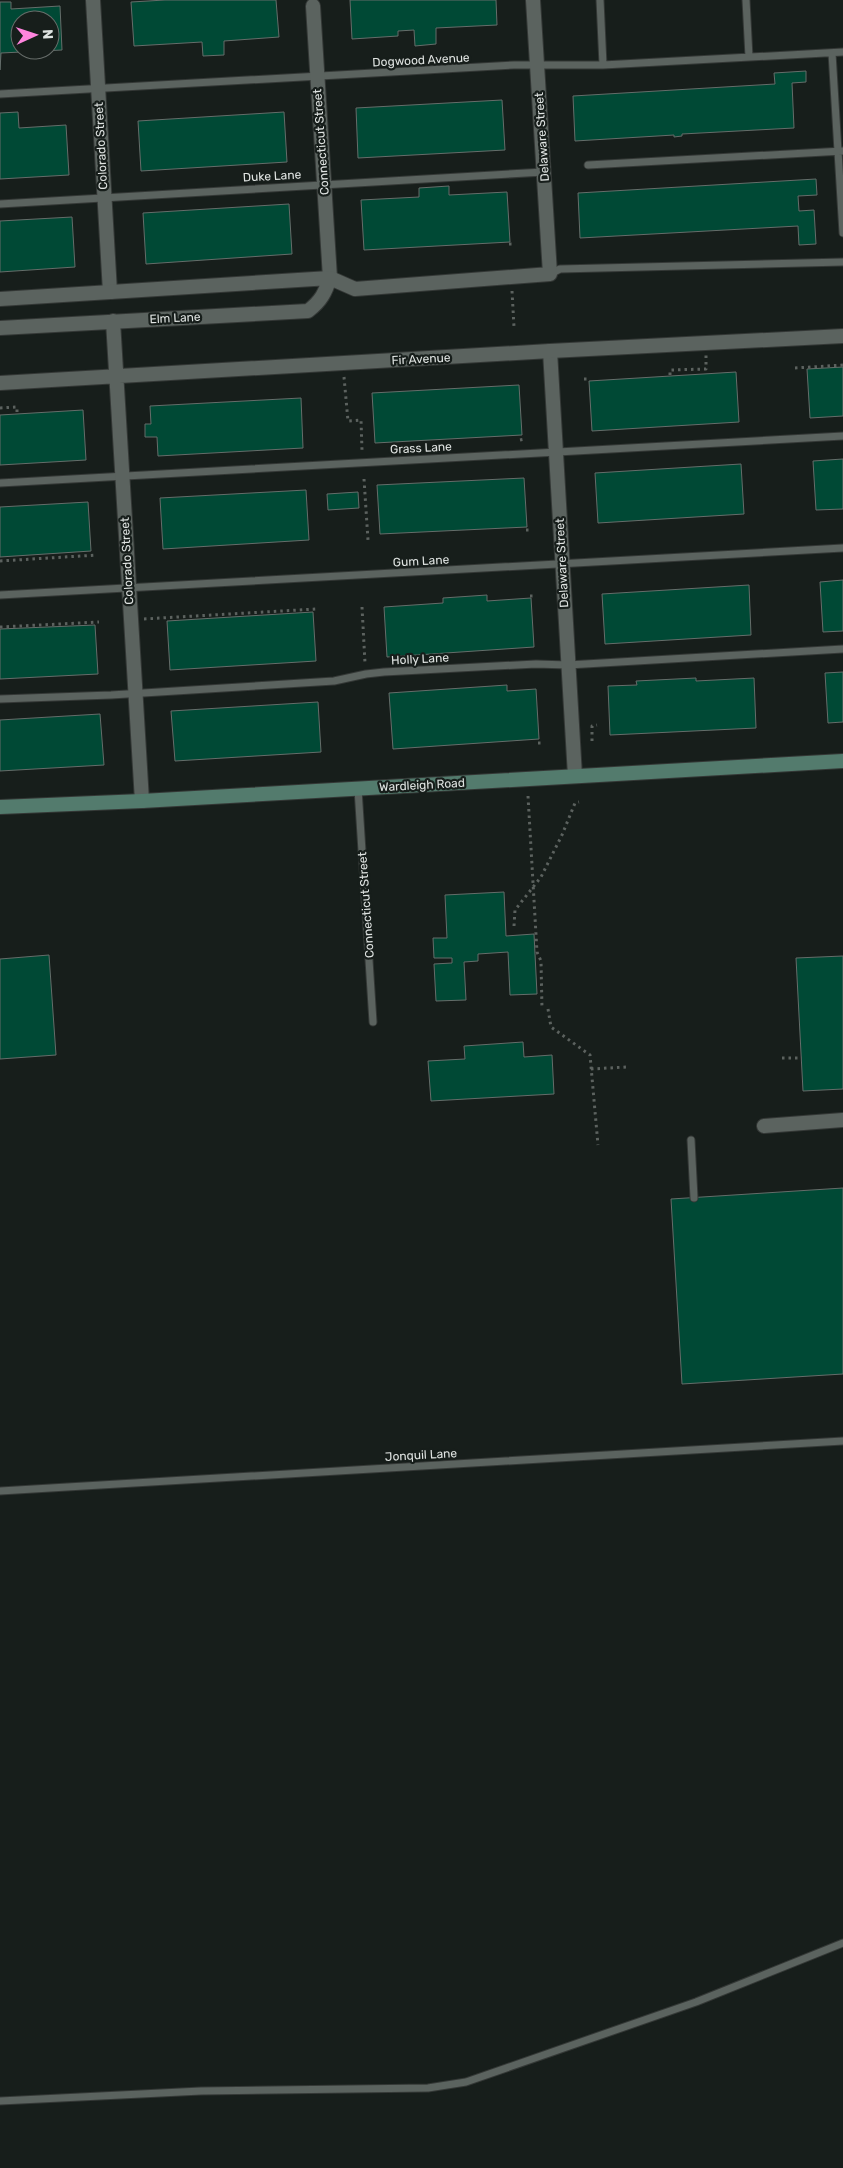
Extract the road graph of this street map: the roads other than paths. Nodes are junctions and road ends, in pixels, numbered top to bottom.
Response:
1 (93, 0) edge
2 (533, 0) edge
3 (600, 0) edge
4 (746, 0) edge
5 (313, 6) dead end
6 (843, 52) edge
7 (832, 53) junction
8 (748, 57) junction
9 (603, 65) junction
10 (536, 66) junction
11 (317, 77) junction
12 (98, 88) junction
13 (0, 94) edge
14 (840, 151) edge
15 (588, 165) dead end
16 (545, 172) junction
17 (324, 185) junction
18 (104, 198) junction
19 (0, 204) edge
20 (843, 233) edge
21 (843, 262) edge
22 (550, 274) junction
23 (330, 278) junction
24 (110, 292) junction
25 (0, 299) edge
26 (112, 321) junction
27 (0, 328) edge
28 (843, 336) edge
29 (550, 351) junction
30 (116, 376) junction
31 (0, 382) edge
32 (843, 436) edge
33 (556, 452) junction
34 (122, 477) junction
35 (0, 484) edge
36 (843, 548) edge
37 (562, 564) junction
38 (129, 588) junction
39 (0, 595) edge
40 (843, 650) edge
41 (568, 665) junction
42 (135, 693) junction
43 (0, 698) edge
44 (843, 761) edge
45 (574, 776) junction
46 (358, 788) junction
47 (142, 801) junction
48 (0, 807) edge
49 (373, 1022) dead end
50 (843, 1120) edge
51 (764, 1126) dead end
52 (691, 1140) dead end
53 (694, 1198) dead end
54 (843, 1441) edge
55 (0, 1492) edge
56 (843, 1943) edge
57 (0, 2101) edge

1 - 12 street, Colorado Street
2 - 10 street, Delaware Street
3 - 9 lane
4 - 8 lane
5 - 11 street, Connecticut Street
6 - 7 lane, Dogwood Avenue
7 - 8 lane, Dogwood Avenue
7 - 14 lane
8 - 9 lane, Dogwood Avenue
9 - 10 lane, Dogwood Avenue
10 - 11 lane, Dogwood Avenue
10 - 16 street, Delaware Street
11 - 12 lane, Dogwood Avenue
11 - 17 street, Connecticut Street
12 - 13 lane, Dogwood Avenue
12 - 18 street, Colorado Street
14 - 15 lane
14 - 20 lane
16 - 17 lane, Duke Lane
16 - 22 street, Delaware Street
17 - 18 lane, Duke Lane
17 - 23 street, Connecticut Street
18 - 19 lane, Duke Lane
18 - 24 street, Colorado Street
21 - 22 lane
22 - 23 street
23 - 24 street
23 - 26 street, Elm Lane
24 - 25 street
26 - 27 street, Elm Lane
26 - 30 street, Colorado Street
28 - 29 street, Fir Avenue
29 - 30 street, Fir Avenue
29 - 33 street, Delaware Street
30 - 31 street, Fir Avenue
30 - 34 street, Colorado Street
32 - 33 lane, Grass Lane
33 - 34 lane, Grass Lane
33 - 37 street, Delaware Street
34 - 35 lane, Grass Lane
34 - 38 street, Colorado Street
36 - 37 lane, Gum Lane
37 - 38 lane, Gum Lane
37 - 41 street, Delaware Street
38 - 39 lane, Gum Lane
38 - 42 street, Colorado Street
40 - 41 lane, Holly Lane
41 - 42 lane, Holly Lane
41 - 45 street, Delaware Street
42 - 43 lane, Holly Lane
42 - 47 street, Colorado Street
44 - 45 main road, Wardleigh Road
45 - 46 main road, Wardleigh Road
46 - 47 main road, Wardleigh Road
46 - 49 lane, Connecticut Street
47 - 48 main road, Wardleigh Road
50 - 51 street
52 - 53 lane
54 - 55 lane, Jonquil Lane
56 - 57 lane

